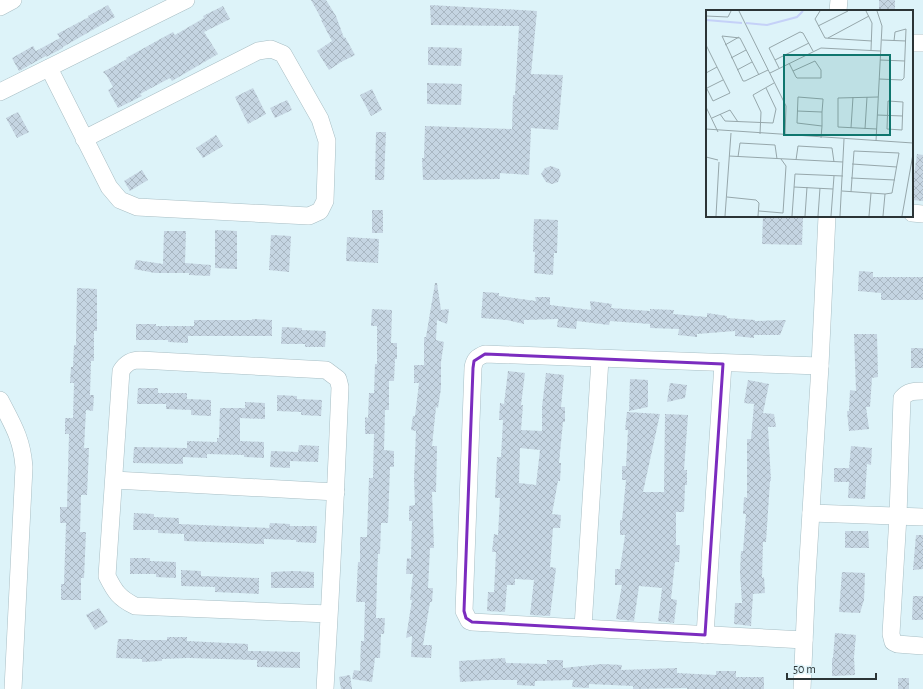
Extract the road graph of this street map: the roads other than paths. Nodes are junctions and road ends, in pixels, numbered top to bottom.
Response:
1 (13, 0) edge
2 (186, 0) edge
3 (839, 0) edge
4 (0, 7) edge
5 (838, 10) edge
6 (49, 68) junction
7 (0, 92) edge
8 (84, 138) junction
9 (913, 213) edge
10 (923, 214) edge
11 (827, 217) edge
12 (600, 359) junction
13 (724, 364) junction
14 (820, 366) junction
15 (923, 391) edge
16 (0, 400) edge
17 (114, 480) junction
18 (336, 492) junction
19 (811, 513) junction
20 (898, 516) junction
21 (923, 517) edge
22 (329, 614) junction
23 (583, 627) junction
24 (705, 635) junction
25 (804, 640) junction
26 (923, 646) edge
27 (13, 689) edge
28 (325, 689) edge
29 (802, 689) edge

1 - 4 street
2 - 6 street
3 - 5 street
6 - 7 street
6 - 8 street
8 - 8 street
9 - 10 street
11 - 14 street
12 - 13 street
12 - 23 street
12 - 23 street
13 - 14 street
13 - 24 street
14 - 19 street
15 - 20 street
16 - 27 street
17 - 18 street
17 - 18 street
17 - 22 street
18 - 22 street
19 - 20 street
19 - 25 street
20 - 21 street
20 - 26 street
22 - 28 street
23 - 24 street
24 - 25 street
25 - 29 street

